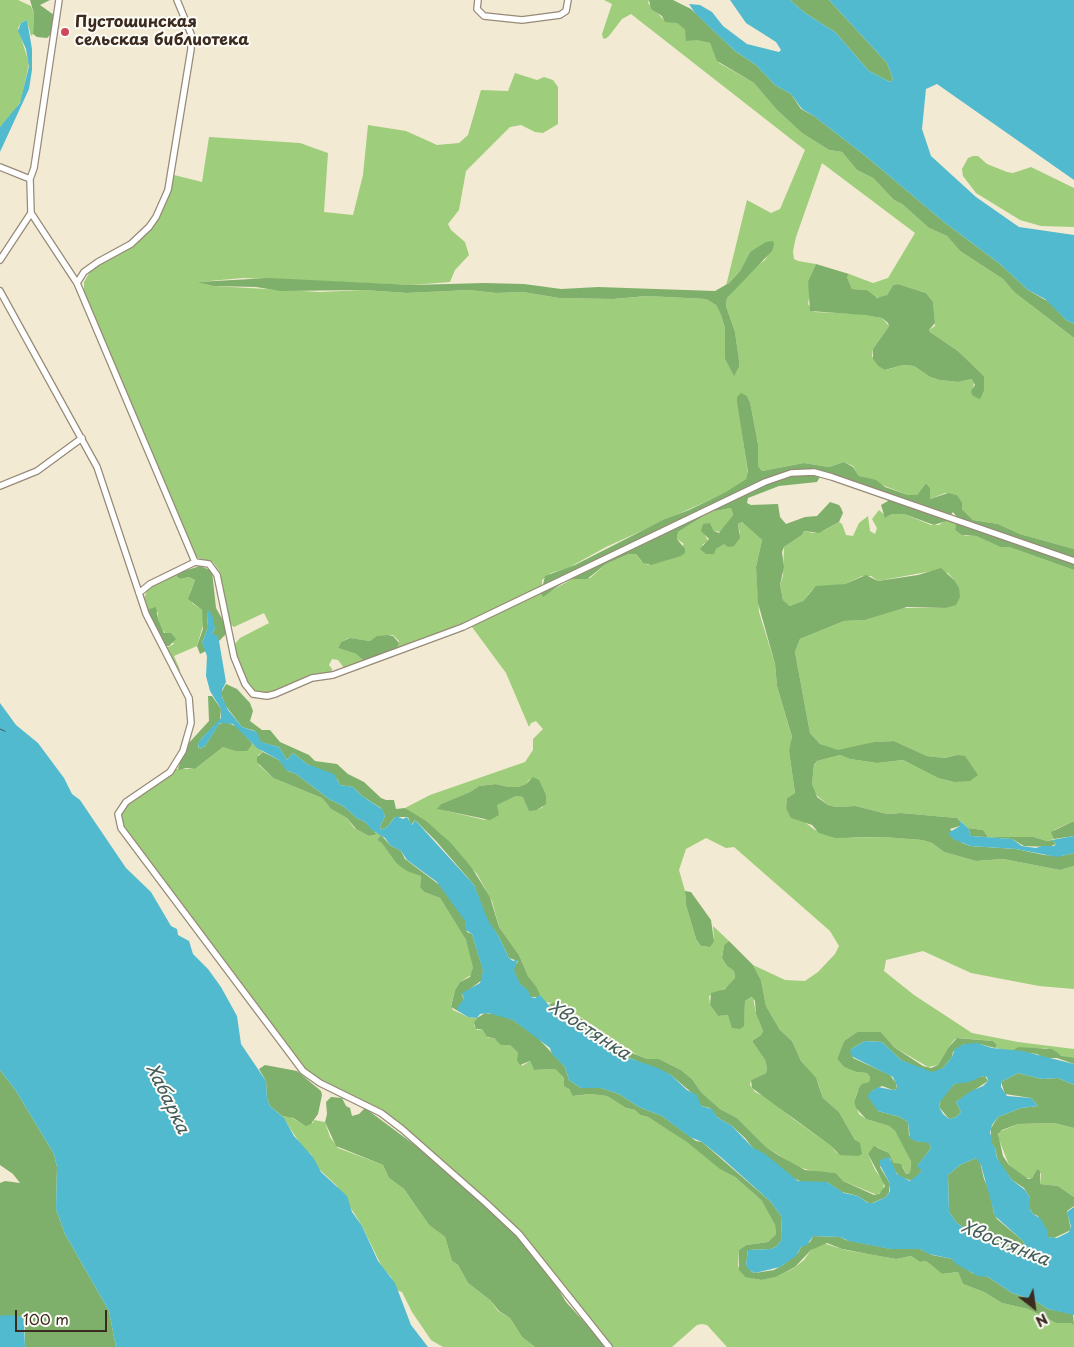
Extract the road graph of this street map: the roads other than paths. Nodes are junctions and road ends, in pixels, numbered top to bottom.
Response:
1 (59, 0) edge
2 (178, 0) edge
3 (478, 0) edge
4 (568, 0) edge
5 (0, 167) edge
6 (30, 178) junction
7 (31, 213) junction
8 (0, 260) edge
9 (77, 283) junction
10 (0, 291) edge
11 (82, 438) junction
12 (0, 486) edge
13 (1074, 561) edge
14 (195, 562) junction
15 (139, 593) junction
16 (609, 1347) edge

1 - 6 street
2 - 9 street
3 - 4 street
5 - 6 street
6 - 7 street
7 - 8 street
7 - 9 street
9 - 14 street
10 - 11 street
11 - 12 street
11 - 15 street
13 - 14 street
14 - 15 street
15 - 16 street

